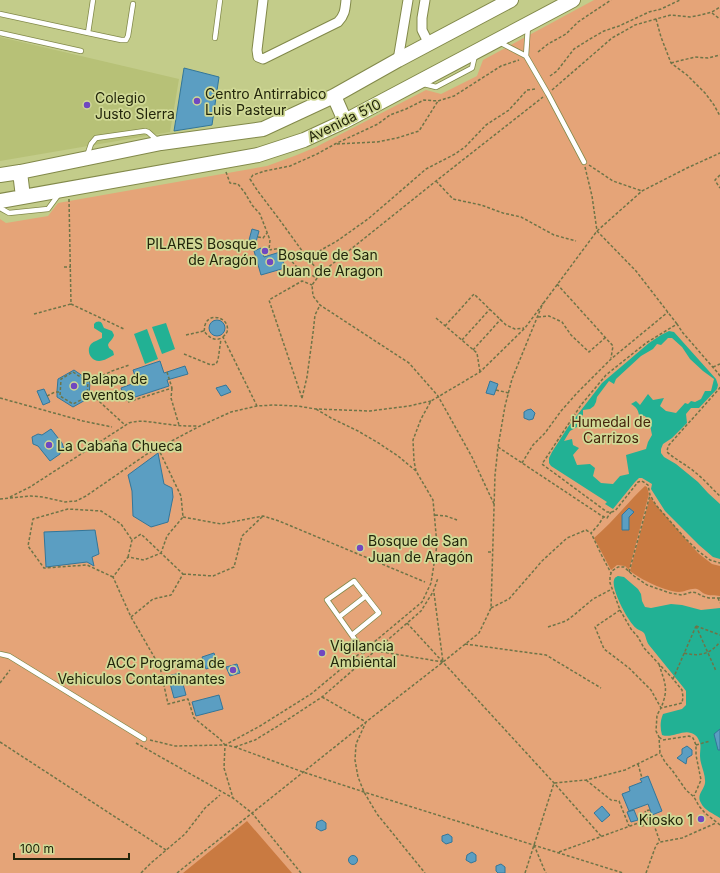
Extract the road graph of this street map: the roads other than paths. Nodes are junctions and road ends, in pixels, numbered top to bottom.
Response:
1 (93, 0) edge
2 (220, 0) edge
3 (263, 0) edge
4 (346, 0) edge
5 (408, 0) edge
6 (425, 0) edge
7 (511, 0) edge
8 (574, 0) edge
9 (133, 4) dead end
10 (0, 14) edge
11 (528, 24) junction
12 (0, 32) edge
13 (88, 33) junction
14 (214, 38) dead end
15 (496, 41) junction
16 (429, 44) junction
17 (81, 51) dead end
18 (526, 56) junction
19 (398, 60) junction
20 (334, 96) junction
21 (346, 121) junction
22 (584, 162) road end
23 (20, 172) junction
24 (0, 175) edge
25 (66, 195) junction
26 (23, 197) junction
27 (0, 201) edge
28 (0, 208) edge
29 (366, 596) junction
30 (339, 617) junction
31 (352, 635) junction
32 (363, 651) road end
33 (0, 654) edge
34 (144, 739) road end

1 - 13 lane
2 - 14 lane
3 - 4 street
5 - 19 street
6 - 16 street
7 - 16 main road, Avenida 510
8 - 11 main road, Avenida 510
9 - 13 lane
10 - 13 lane
11 - 15 main road, Avenida 510
11 - 18 lane
12 - 17 lane
15 - 18 lane
15 - 21 main road, Avenida 510
16 - 19 main road, Avenida 510
18 - 22 lane
19 - 20 main road, Avenida 510
20 - 21 main road
20 - 23 main road, Avenida 510
21 - 25 main road, Avenida 510
23 - 24 main road, Avenida 510
23 - 26 main road
25 - 26 main road, Avenida 510
25 - 28 lane
26 - 27 main road, Avenida 510
29 - 30 lane
29 - 30 lane
29 - 31 lane
30 - 31 lane
31 - 32 lane
33 - 34 lane

